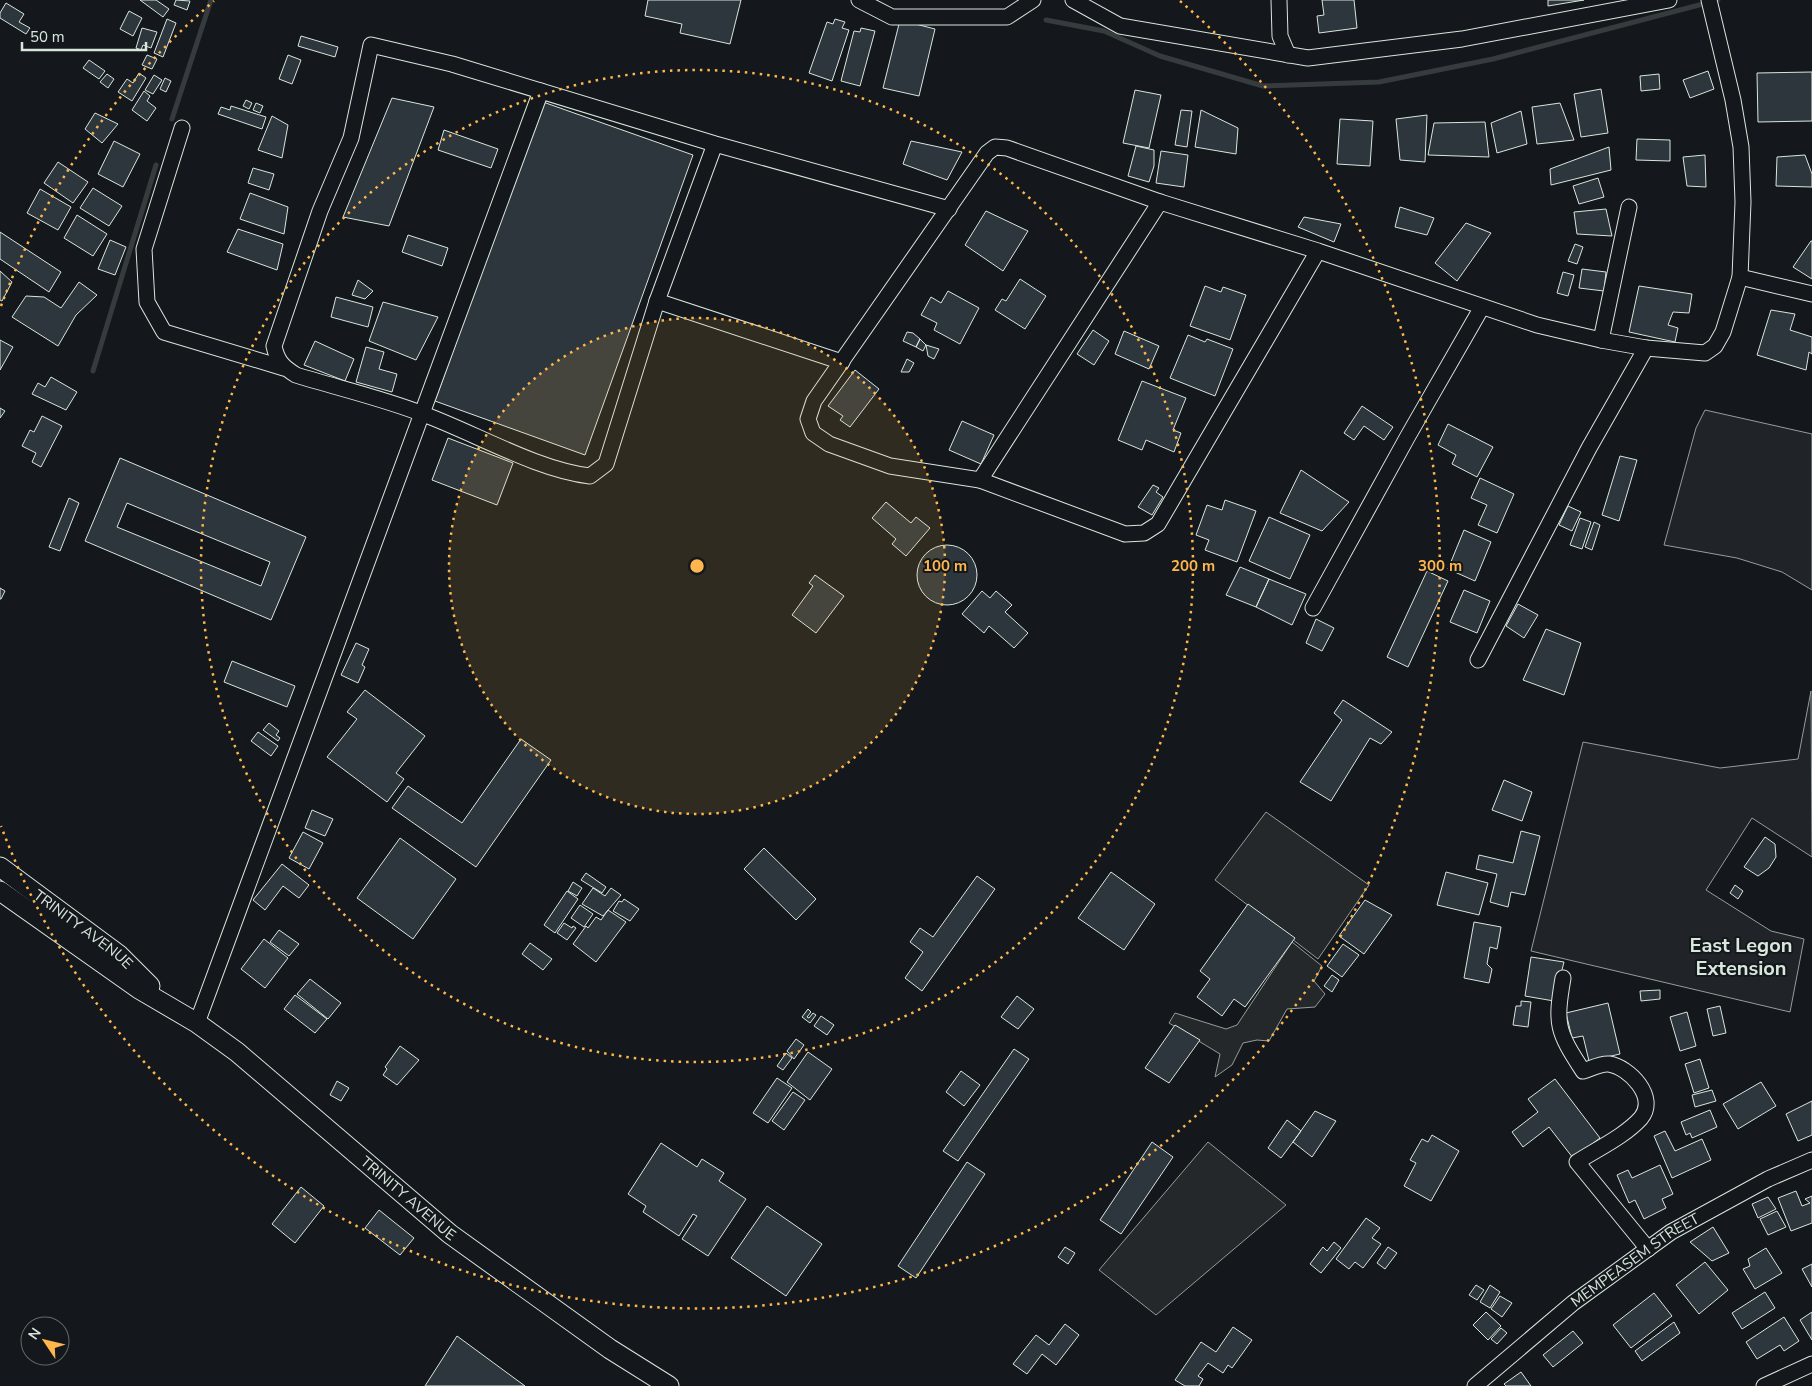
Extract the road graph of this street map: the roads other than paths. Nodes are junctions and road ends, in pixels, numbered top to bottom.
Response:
1 (858, 0) edge
2 (1033, 0) edge
3 (1073, 0) edge
4 (1279, 0) edge
5 (1669, 0) edge
6 (1709, 0) edge
7 (1288, 55) junction
8 (541, 91) junction
9 (182, 128) dead end
10 (715, 144) junction
11 (1160, 202) junction
12 (1629, 207) dead end
13 (950, 209) junction
14 (1318, 250) junction
15 (1740, 277) junction
16 (1812, 294) edge
17 (657, 301) junction
18 (1482, 307) junction
19 (1601, 340) junction
20 (1646, 348) junction
21 (842, 362) junction
22 (284, 368) junction
23 (422, 413) junction
24 (980, 480) junction
25 (1313, 608) dead end
26 (1478, 660) dead end
27 (0, 868) edge
28 (0, 892) edge
29 (1563, 978) dead end
30 (159, 999) junction
31 (197, 1023) junction
32 (1812, 1160) edge
33 (1648, 1249) junction
34 (1812, 1364) edge
35 (669, 1386) edge
36 (1474, 1386) edge
37 (1764, 1386) edge

1 - 2 street
3 - 7 street
4 - 7 street
5 - 7 street
6 - 15 street
8 - 10 street
8 - 22 street
8 - 23 street
9 - 22 street
10 - 13 street
10 - 17 street
11 - 13 street
11 - 14 street
11 - 24 street
12 - 19 street
13 - 21 street
14 - 18 street
14 - 24 street
15 - 16 street
15 - 20 street
17 - 21 street
17 - 23 street
18 - 19 street
18 - 25 street
19 - 20 street
20 - 26 street
21 - 24 street
22 - 23 street
23 - 31 street
27 - 30 street, TRINITY AVENUE
28 - 30 street, TRINITY AVENUE
29 - 33 street
30 - 31 street, TRINITY AVENUE
31 - 35 street, TRINITY AVENUE
32 - 33 street, MEMPEASEM STREET
33 - 36 street, MEMPEASEM STREET
34 - 37 street

